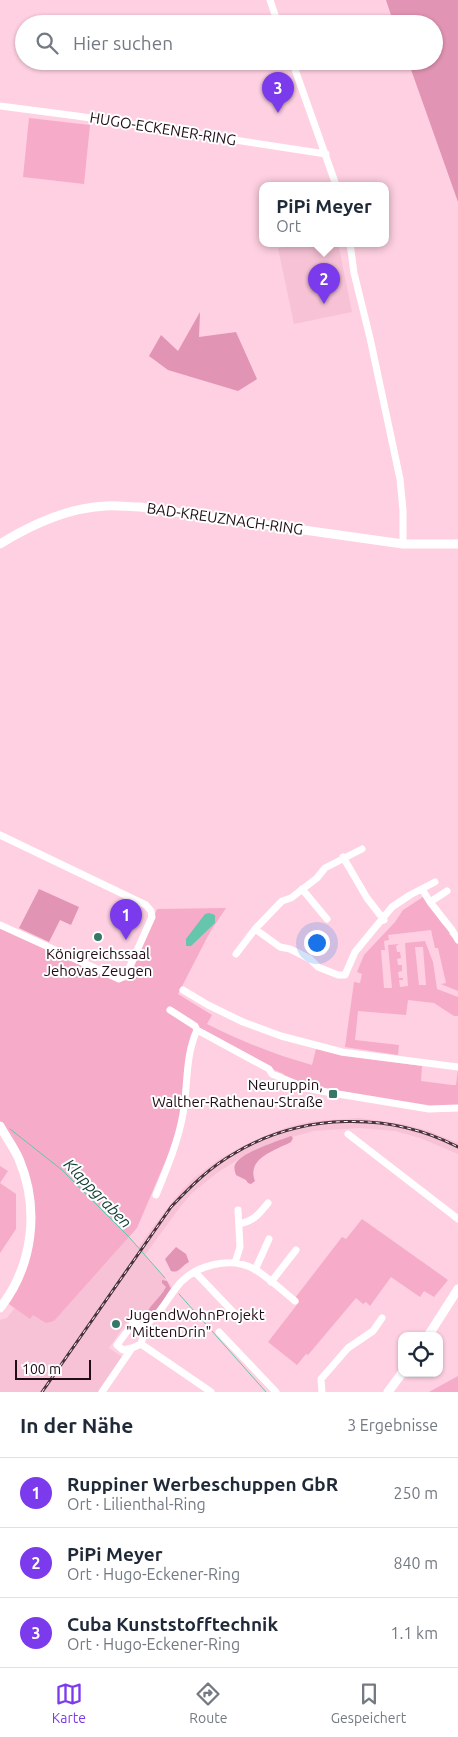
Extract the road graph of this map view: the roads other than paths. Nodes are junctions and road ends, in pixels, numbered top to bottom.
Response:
1 (270, 0) edge
2 (275, 15) edge
3 (295, 70) edge
4 (0, 106) edge
5 (326, 154) junction
6 (335, 182) edge
7 (351, 247) edge
8 (0, 544) edge
9 (403, 544) junction
10 (458, 544) edge
11 (1, 837) edge
12 (362, 849) dead end
13 (344, 857) junction
14 (435, 882) dead end
15 (302, 889) junction
16 (422, 889) junction
17 (447, 891) dead end
18 (430, 902) junction
19 (327, 919) dead end
20 (384, 920) junction
21 (0, 925) edge
22 (255, 929) junction
23 (458, 940) edge
24 (236, 954) dead end
25 (183, 990) dead end
26 (170, 1010) dead end
27 (197, 1030) junction
28 (458, 1067) edge
29 (458, 1108) edge
30 (0, 1126) edge
31 (348, 1134) dead end
32 (156, 1194) dead end
33 (268, 1203) dead end
34 (238, 1210) dead end
35 (458, 1219) edge
36 (239, 1224) junction
37 (269, 1239) dead end
38 (296, 1250) dead end
39 (235, 1263) junction
40 (255, 1270) junction
41 (195, 1272) junction
42 (272, 1282) junction
43 (458, 1290) edge
44 (295, 1301) dead end
45 (0, 1308) edge
46 (233, 1312) dead end
47 (382, 1318) dead end
48 (140, 1327) junction
49 (219, 1332) dead end
50 (431, 1332) edge
51 (141, 1344) junction
52 (132, 1348) junction
53 (399, 1377) edge
54 (102, 1392) edge
55 (211, 1392) edge
56 (276, 1392) edge
57 (322, 1392) edge
58 (388, 1392) edge

1 - 2 street
3 - 5 street
4 - 5 street, HUGO-ECKENER-RING
5 - 6 street
7 - 9 street
8 - 9 main road, BAD-KREUZNACH-RING
9 - 10 main road, BAD-KREUZNACH-RING
11 - 21 street
12 - 13 street
13 - 15 street
13 - 20 street
14 - 16 street
15 - 19 street
15 - 22 street
16 - 18 street
16 - 20 street
17 - 18 street
18 - 23 street
20 - 22 street
22 - 24 street
25 - 28 street
26 - 27 street
27 - 29 street
27 - 32 street
30 - 45 main road
31 - 35 street
33 - 36 street
34 - 36 street
36 - 39 street
37 - 40 street
38 - 42 street
39 - 40 street
39 - 41 street
40 - 42 street
41 - 46 street
41 - 48 street
42 - 44 street
43 - 50 main road
47 - 57 street
48 - 51 street
48 - 52 street
49 - 56 street
51 - 52 street
51 - 55 street
52 - 54 street
53 - 58 main road

